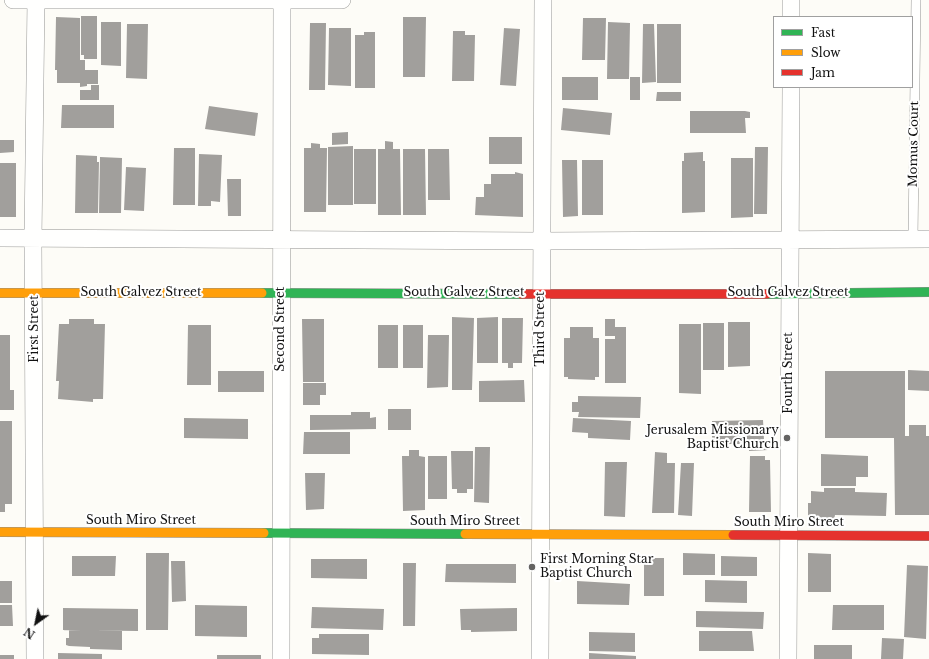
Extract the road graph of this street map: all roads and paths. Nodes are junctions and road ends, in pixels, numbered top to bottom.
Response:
1 (13, 0) edge
2 (36, 0) edge
3 (282, 0) edge
4 (342, 0) edge
5 (543, 0) edge
6 (791, 0) edge
7 (916, 0) edge
8 (791, 16) edge
9 (791, 88) edge
10 (0, 238) edge
11 (33, 239) junction
12 (921, 239) edge
13 (281, 240) junction
14 (790, 240) junction
15 (541, 241) junction
16 (281, 292) junction
17 (929, 292) edge
18 (0, 293) edge
19 (541, 293) junction
20 (35, 294) junction
21 (789, 294) junction
22 (0, 532) edge
23 (35, 533) junction
24 (280, 533) junction
25 (788, 534) junction
26 (541, 535) junction
27 (929, 536) edge
28 (35, 659) edge
29 (281, 659) edge
30 (540, 659) edge
31 (788, 659) edge

1 - 2 street
2 - 3 street
2 - 11 street, First Street
3 - 4 street
3 - 13 street, Second Street
5 - 15 street, Third Street
6 - 8 street
7 - 12 lane, Momus Court
9 - 14 street, Fourth Street
10 - 11 street
11 - 13 street
11 - 20 street, First Street
12 - 14 street
13 - 15 street
13 - 16 street, Second Street
14 - 15 street
14 - 21 street, Fourth Street
15 - 19 street, Third Street
16 - 19 street, South Galvez Street
16 - 20 street, South Galvez Street
16 - 24 street, Second Street
17 - 21 street, South Galvez Street
18 - 20 street, South Galvez Street
19 - 21 street, South Galvez Street
19 - 26 street, Third Street
20 - 23 street, First Street
21 - 25 street, Fourth Street
22 - 23 street, South Miro Street
23 - 24 street, South Miro Street
23 - 28 street, First Street
24 - 26 street, South Miro Street
24 - 29 street, Second Street
25 - 26 street, South Miro Street
25 - 27 street, South Miro Street
25 - 31 street, Fourth Street
26 - 30 street, Third Street

